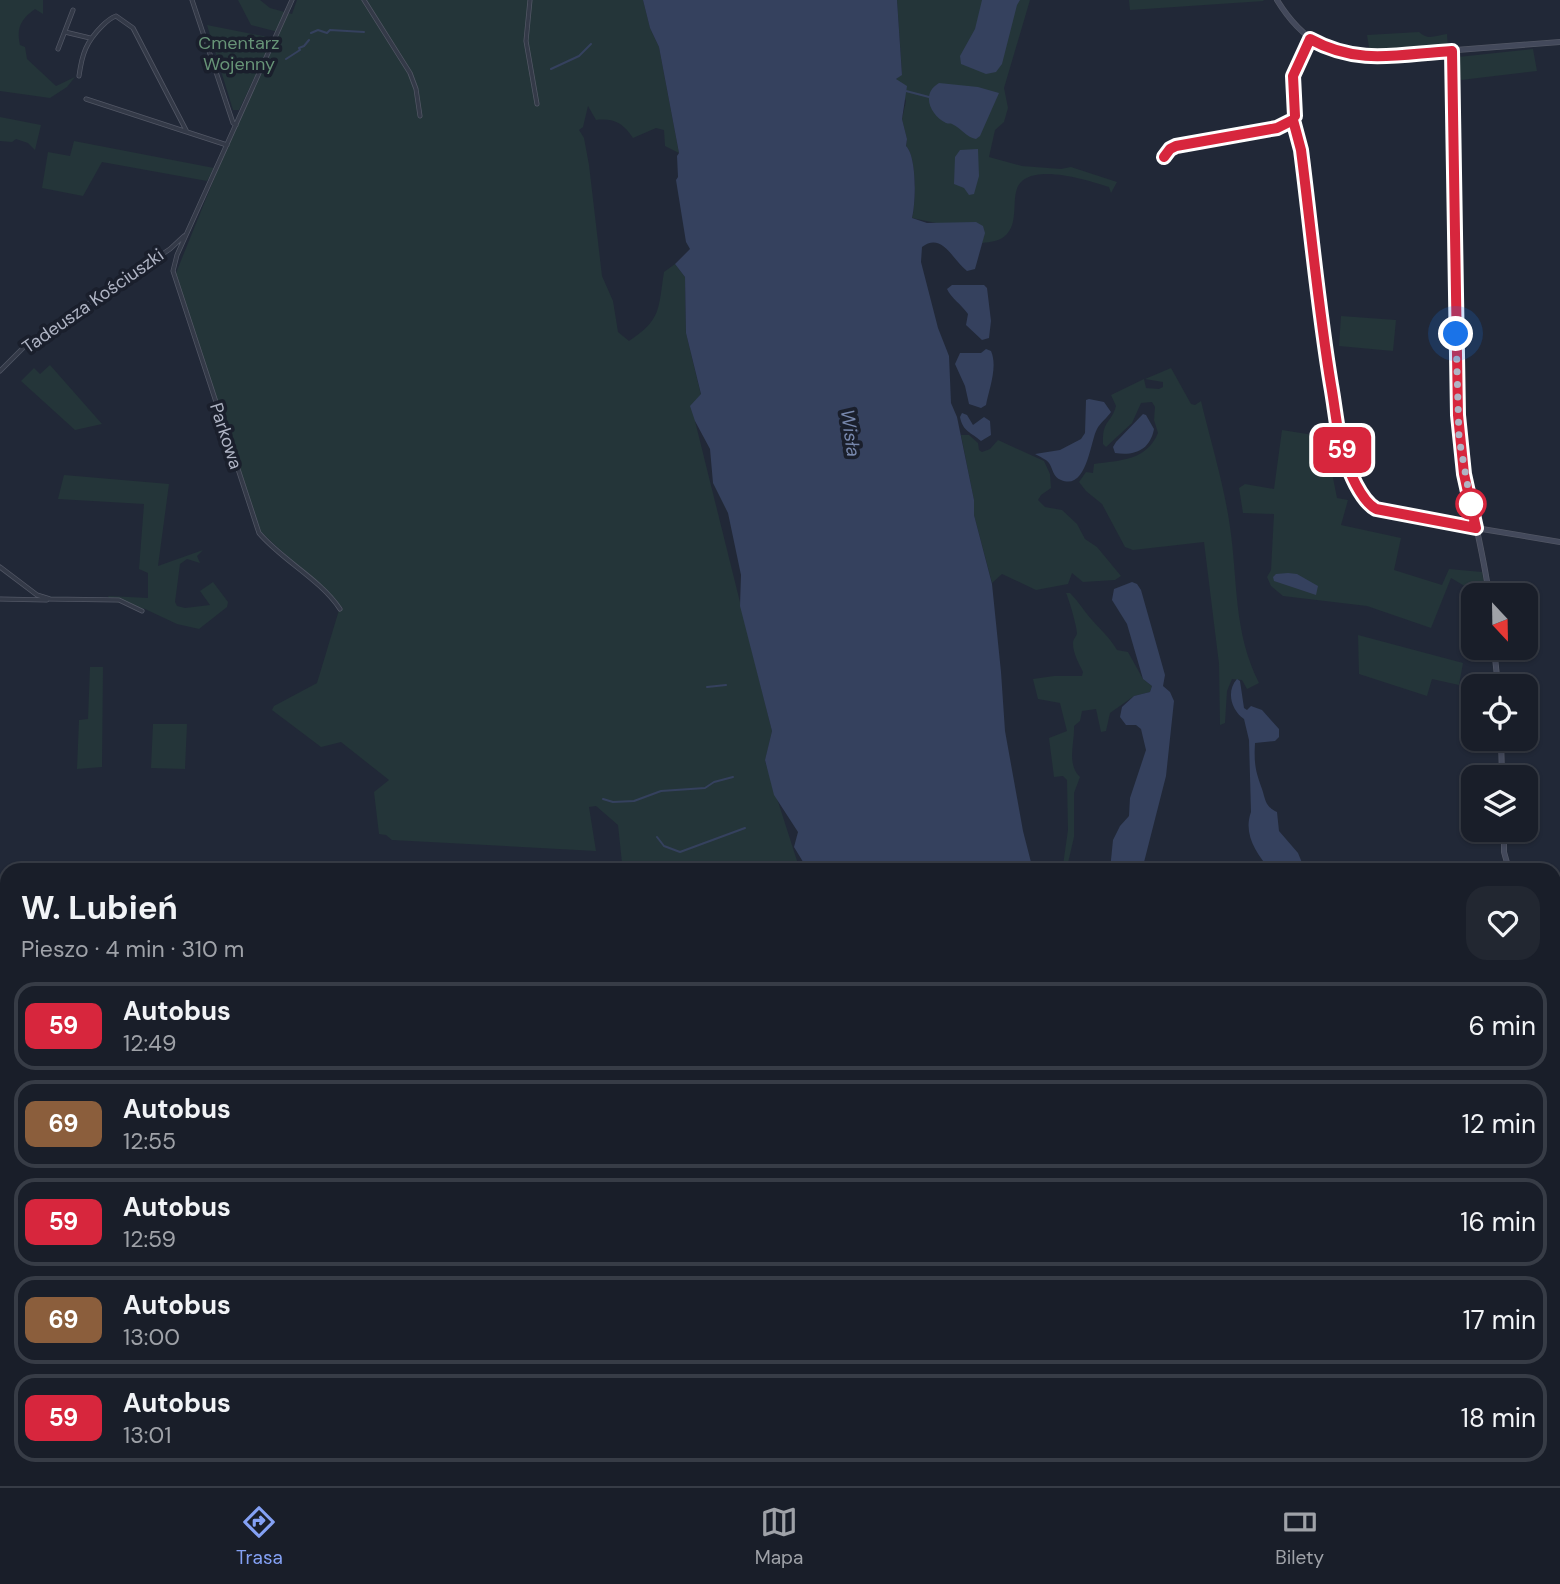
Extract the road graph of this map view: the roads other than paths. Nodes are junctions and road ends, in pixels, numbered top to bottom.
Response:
1 (192, 0) edge
2 (292, 0) edge
3 (364, 0) edge
4 (530, 0) edge
5 (1278, 0) edge
6 (73, 10) dead end
7 (64, 32) junction
8 (90, 38) junction
9 (1310, 39) junction
10 (1560, 42) edge
11 (58, 49) dead end
12 (1452, 51) junction
13 (79, 76) dead end
14 (86, 99) dead end
15 (537, 104) dead end
16 (420, 116) dead end
17 (1293, 120) junction
18 (236, 125) junction
19 (187, 132) junction
20 (227, 145) junction
21 (1164, 157) dead end
22 (187, 233) junction
23 (0, 371) edge
24 (1476, 528) junction
25 (1560, 542) edge
26 (0, 568) edge
27 (1487, 583) edge
28 (48, 598) junction
29 (0, 599) edge
30 (340, 609) dead end
31 (142, 611) dead end
32 (1504, 842) edge
33 (1507, 863) edge

1 - 18 street
2 - 18 street, Parkowa
3 - 16 street
4 - 15 street
5 - 9 street
6 - 7 street
7 - 8 street
7 - 11 street
8 - 13 street
8 - 19 street
9 - 12 street
9 - 17 street
10 - 12 street
12 - 24 street
14 - 19 street
17 - 21 street
17 - 24 street
18 - 20 street, Parkowa
19 - 20 street
20 - 22 street, Parkowa
22 - 23 street, Tadeusza Kościuszki
22 - 30 street, Parkowa
24 - 25 street
24 - 27 street
26 - 28 street
28 - 29 street
28 - 31 street
32 - 33 street

